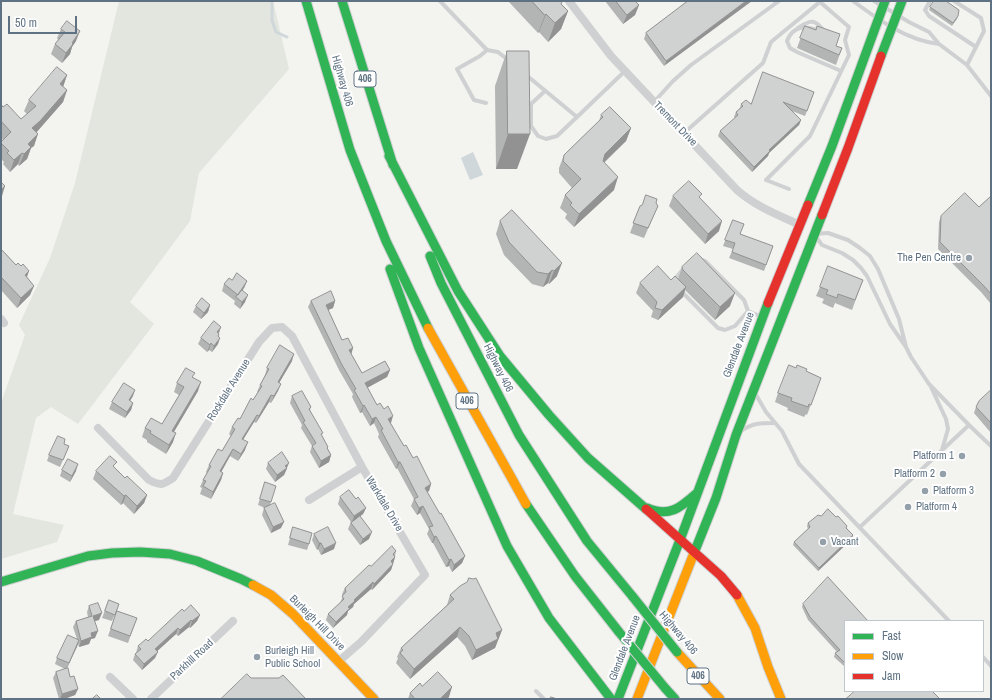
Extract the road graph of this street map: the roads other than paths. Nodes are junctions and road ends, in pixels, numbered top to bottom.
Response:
1 (306, 1) edge
2 (342, 1) edge
3 (440, 1) edge
4 (569, 1) edge
5 (779, 1) edge
6 (853, 1) edge
7 (902, 1) edge
8 (930, 1) edge
9 (954, 1) edge
10 (821, 2) edge
11 (881, 3) edge
12 (896, 15) junction
13 (878, 18) junction
14 (891, 27) junction
15 (798, 28) junction
16 (839, 38) edge
17 (845, 40) junction
18 (939, 44) junction
19 (976, 47) junction
20 (487, 50) junction
21 (510, 62) edge
22 (967, 65) junction
23 (522, 71) edge
24 (625, 71) junction
25 (841, 71) junction
26 (545, 91) junction
27 (991, 96) edge
28 (654, 102) junction
29 (486, 103) dead end
30 (577, 117) junction
31 (684, 133) junction
32 (350, 150) junction
33 (389, 156) junction
34 (789, 189) dead end
35 (800, 225) junction
36 (814, 234) junction
37 (695, 257) edge
38 (690, 263) edge
39 (748, 311) junction
40 (762, 317) junction
41 (282, 327) joint
42 (906, 347) junction
43 (929, 384) junction
44 (753, 389) junction
45 (774, 423) junction
46 (969, 426) junction
47 (98, 428) dead end
48 (736, 435) junction
49 (991, 446) edge
50 (942, 451) junction
51 (362, 467) junction
52 (698, 492) junction
53 (309, 500) dead end
54 (639, 504) junction
55 (860, 527) junction
56 (680, 540) junction
57 (694, 552) junction
58 (1, 582) edge
59 (948, 620) edge
60 (233, 621) dead end
61 (984, 658) edge
62 (338, 662) junction
63 (991, 666) edge
64 (110, 677) dead end
65 (536, 691) dead end
66 (133, 699) edge
67 (150, 699) edge
68 (374, 699) edge
69 (544, 699) edge
70 (611, 699) edge
71 (618, 699) edge
72 (637, 699) edge
73 (675, 699) edge
74 (720, 699) edge
75 (781, 699) edge

1 - 32 main road, Highway 406 / 406
2 - 33 main road, Highway 406 / 406
3 - 20 lane
4 - 24 street, Tremont Drive
5 - 28 lane
6 - 13 lane
7 - 12 main road
8 - 19 lane
9 - 19 lane
10 - 17 lane
10 - 31 lane
11 - 12 lane
11 - 13 main road, Glendale Avenue
12 - 14 main road
12 - 18 lane
13 - 14 lane
13 - 35 main road, Glendale Avenue
14 - 18 lane
14 - 36 main road
15 - 15 lane
15 - 25 lane
16 - 17 lane
17 - 25 lane
18 - 22 lane
19 - 22 lane
20 - 21 lane
20 - 29 lane
22 - 27 lane
23 - 26 lane
24 - 28 street, Tremont Drive
24 - 30 lane
25 - 34 lane
26 - 30 lane
26 - 30 lane
28 - 31 street, Tremont Drive
31 - 35 street, Tremont Drive
32 - 70 main road
32 - 73 main road, Highway 406 / 406, bridge
33 - 54 main road
33 - 74 main road, Highway 406 / 406, bridge
35 - 36 main road
35 - 40 main road, Glendale Avenue
36 - 42 lane
36 - 42 lane
36 - 44 main road
37 - 39 lane
38 - 39 lane
39 - 40 lane
40 - 52 main road, Glendale Avenue
41 - 47 street, Rockdale Avenue
41 - 51 street, Warkdale Drive
42 - 43 lane
43 - 46 lane
43 - 50 lane
44 - 45 lane
44 - 48 main road
45 - 48 lane
45 - 55 lane
46 - 49 lane
46 - 50 lane
48 - 57 main road
50 - 55 lane
51 - 53 street
51 - 62 street, Warkdale Drive
52 - 54 main road
52 - 56 main road, Glendale Avenue
54 - 56 main road
55 - 59 lane
56 - 57 main road
56 - 71 main road, Glendale Avenue
57 - 72 main road
57 - 75 main road
58 - 62 main road, Burleigh Hill Drive
60 - 67 street, Parkhill Road
61 - 63 lane
62 - 68 main road, Burleigh Hill Drive
64 - 66 street
65 - 69 lane

